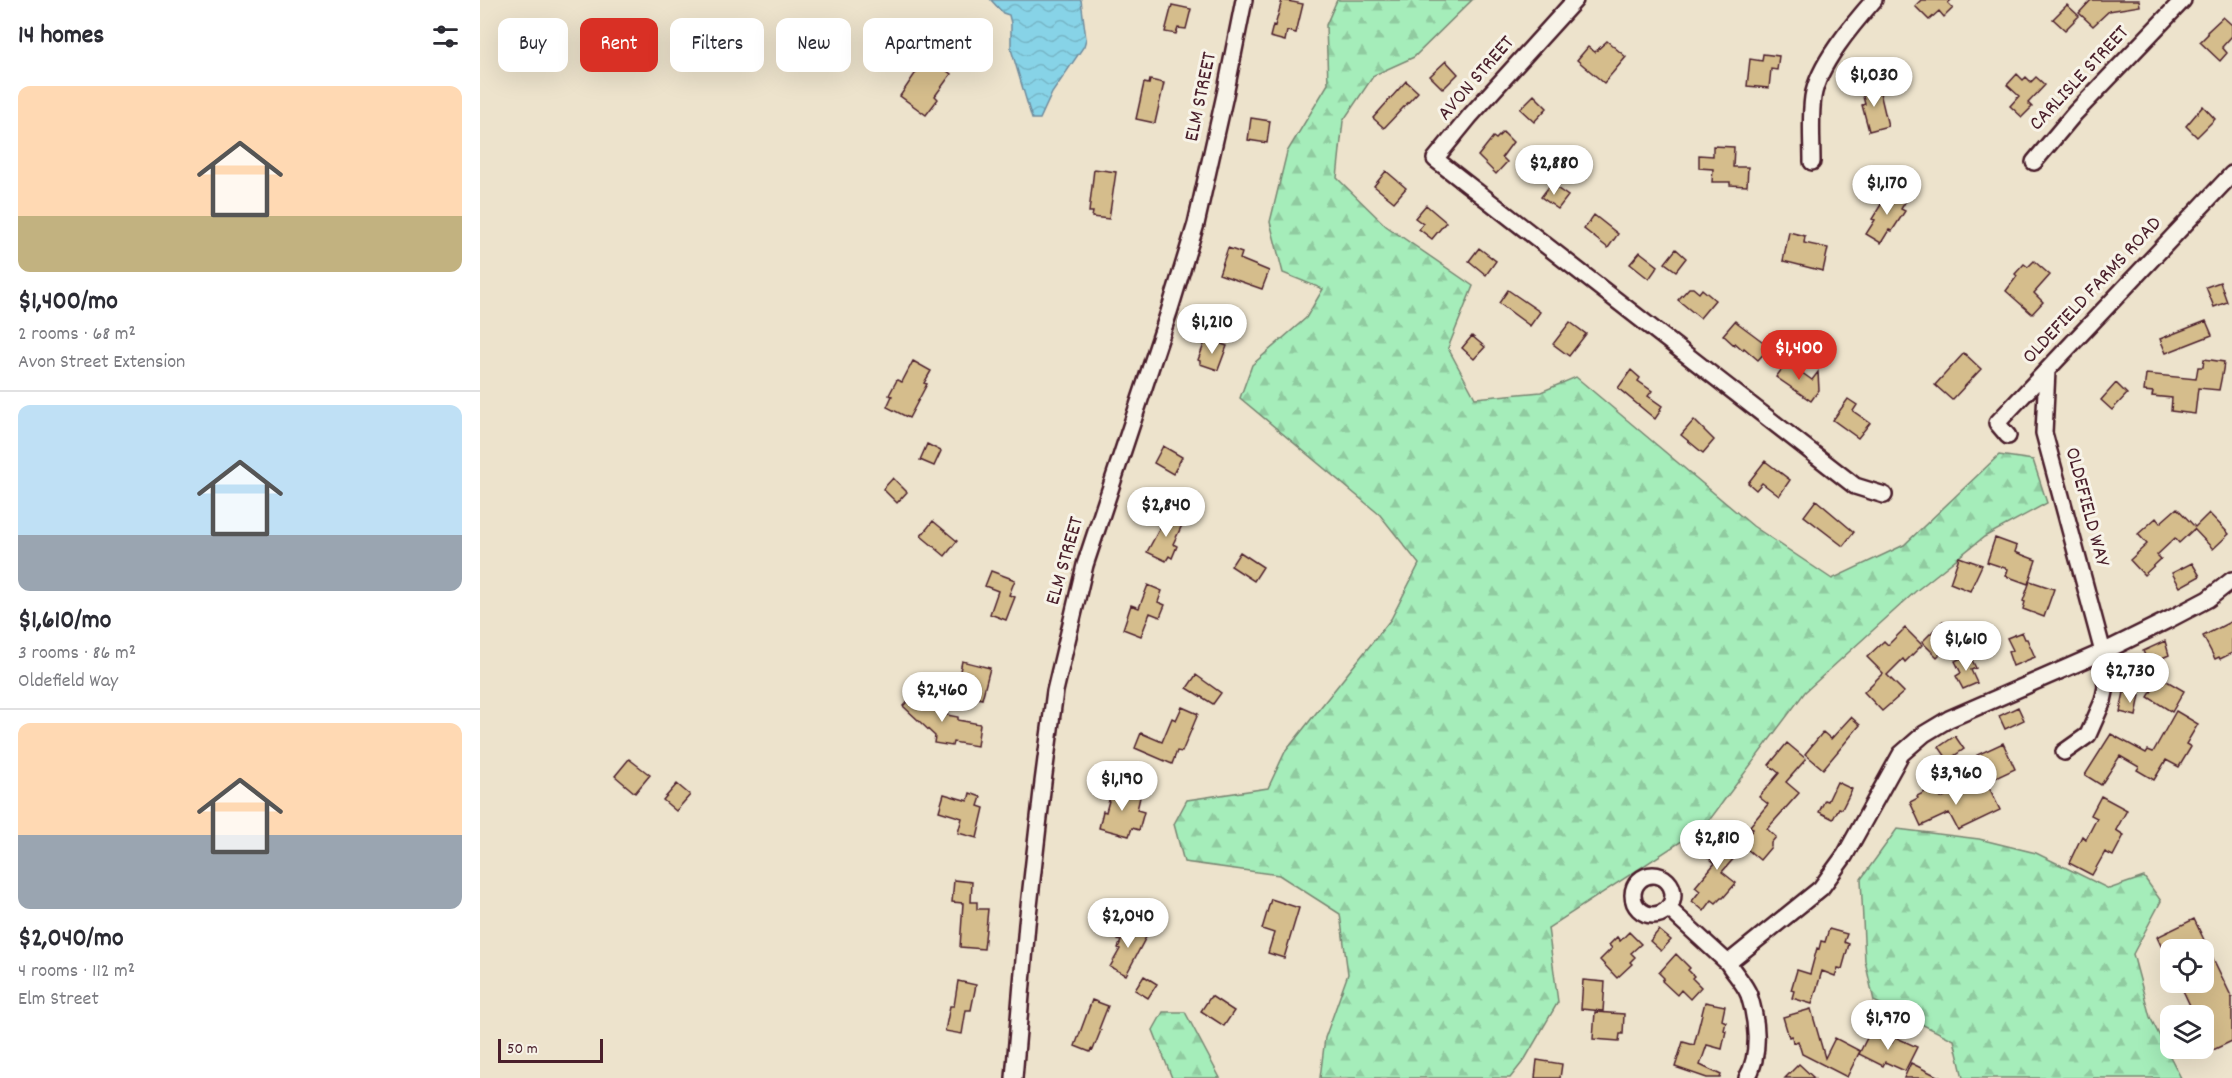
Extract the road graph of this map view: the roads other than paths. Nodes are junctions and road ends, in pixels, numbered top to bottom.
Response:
1 (1244, 0) edge
2 (1575, 0) edge
3 (1874, 0) edge
4 (2183, 0) edge
5 (1812, 162) dead end
6 (2034, 162) dead end
7 (2232, 174) edge
8 (2047, 370) junction
9 (2008, 436) dead end
10 (1884, 495) dead end
11 (2232, 580) edge
12 (2103, 652) junction
13 (2064, 752) dead end
14 (1668, 908) dead end
15 (1728, 963) junction
16 (1014, 1078) edge
17 (1747, 1078) edge

1 - 16 street, ELM STREET
2 - 10 street, AVON STREET
3 - 5 street
4 - 6 street, CARLISLE STREET
7 - 8 street, OLDEFIELD FARMS ROAD
8 - 9 street, OLDEFIELD FARMS ROAD
8 - 12 street, OLDEFIELD WAY
11 - 12 street
12 - 13 street, OLDEFIELD WAY
12 - 15 street
14 - 15 street
15 - 17 street

